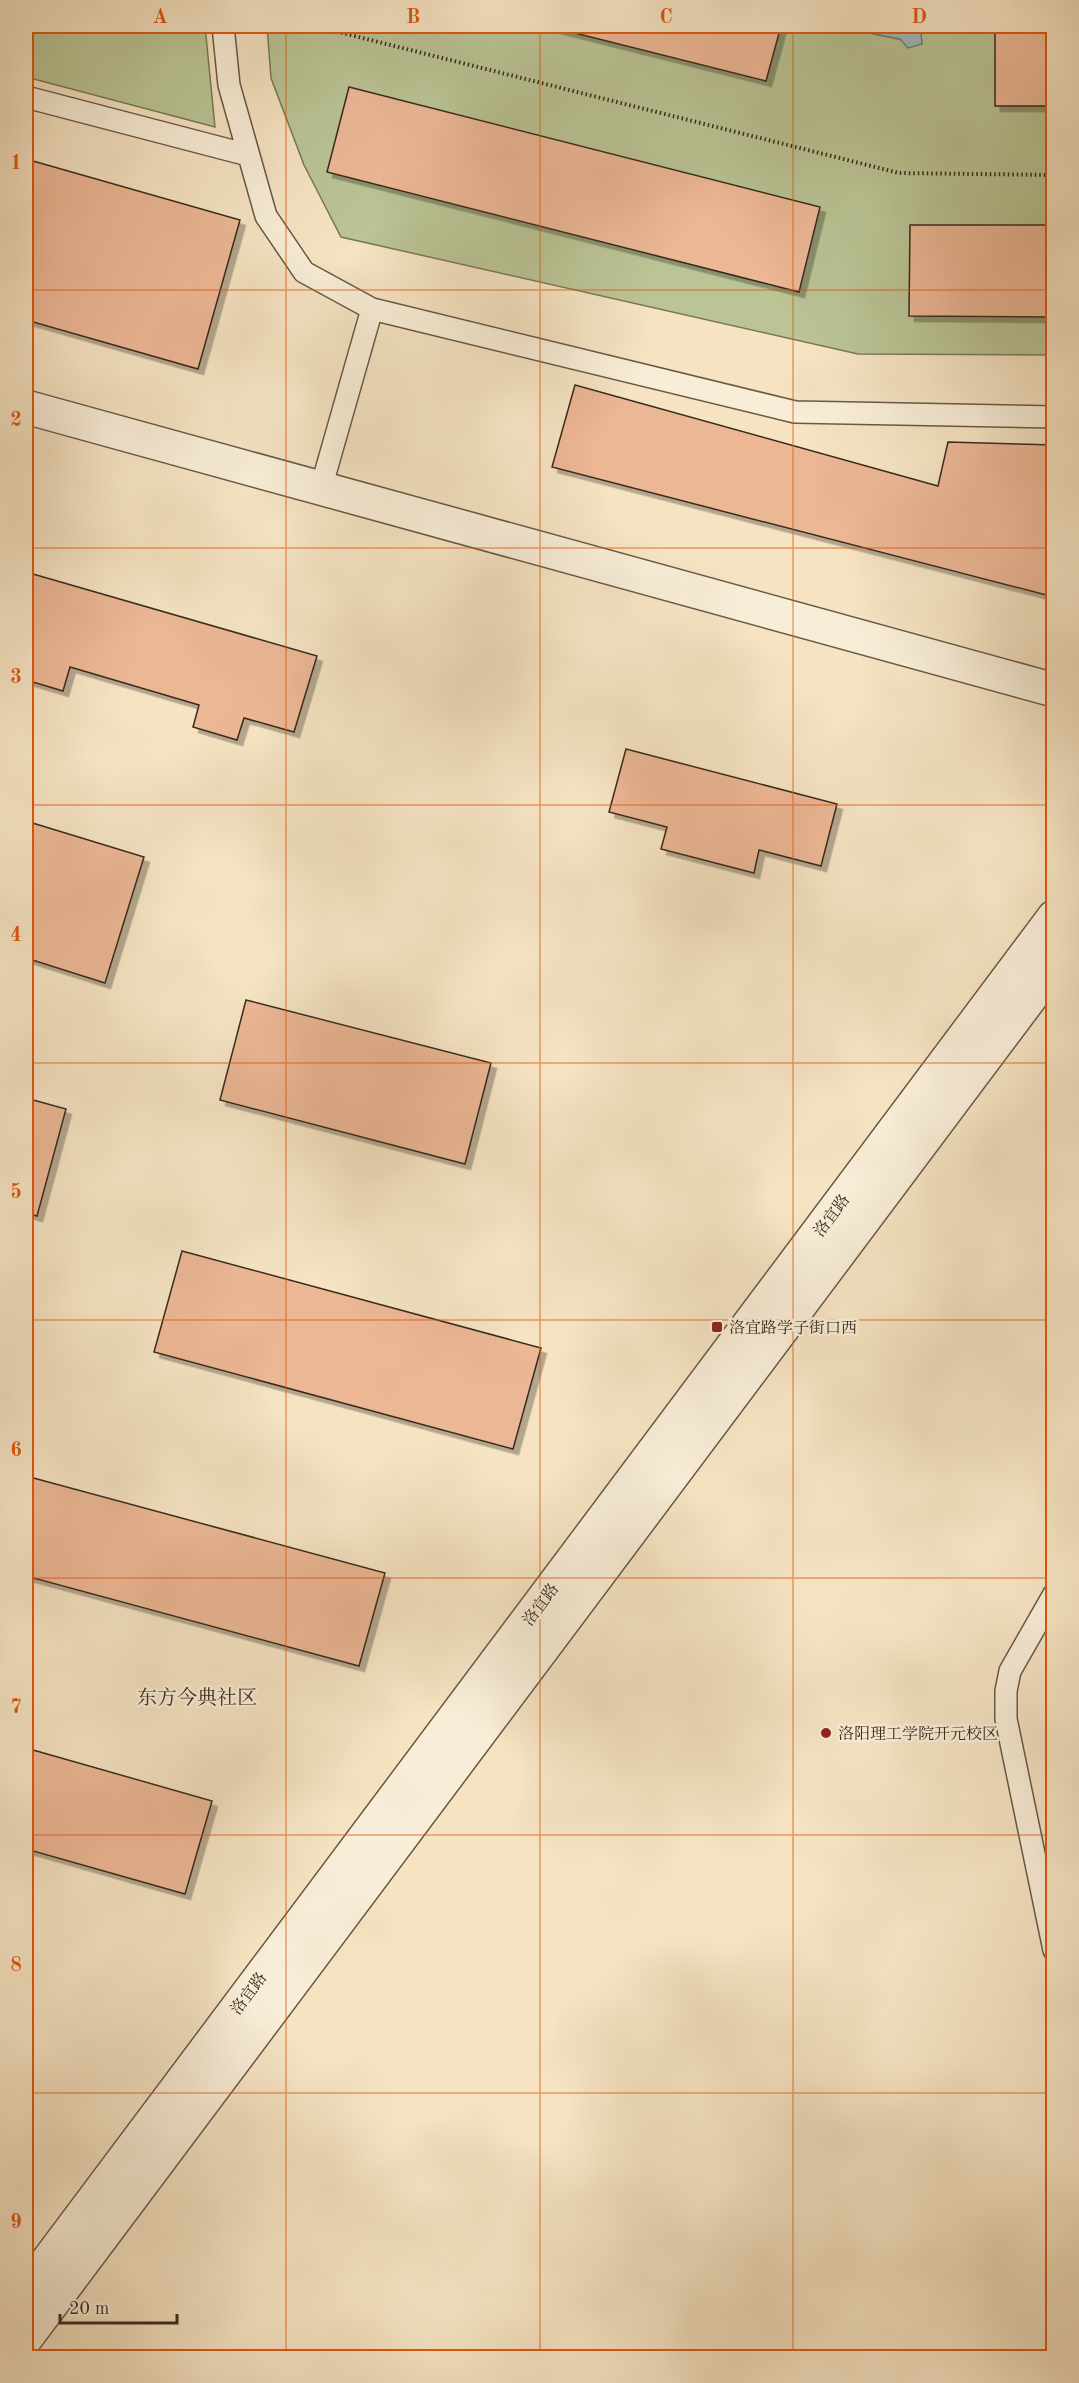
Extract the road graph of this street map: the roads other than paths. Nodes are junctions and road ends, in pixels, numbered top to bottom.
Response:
1 (223, 26) edge
2 (26, 97) edge
3 (248, 155) junction
4 (372, 309) junction
5 (26, 407) edge
6 (1053, 417) edge
7 (321, 488) junction
8 (1053, 690) edge
9 (1053, 917) edge
10 (1053, 966) edge
11 (1053, 1594) edge
12 (1053, 1950) edge
13 (26, 2290) edge
14 (26, 2338) edge

1 - 3 lane
2 - 3 lane
3 - 4 lane
4 - 6 lane
4 - 7 lane
5 - 7 street
7 - 8 street
9 - 13 street, 洛宜路
10 - 14 street, 洛宜路
11 - 12 lane

